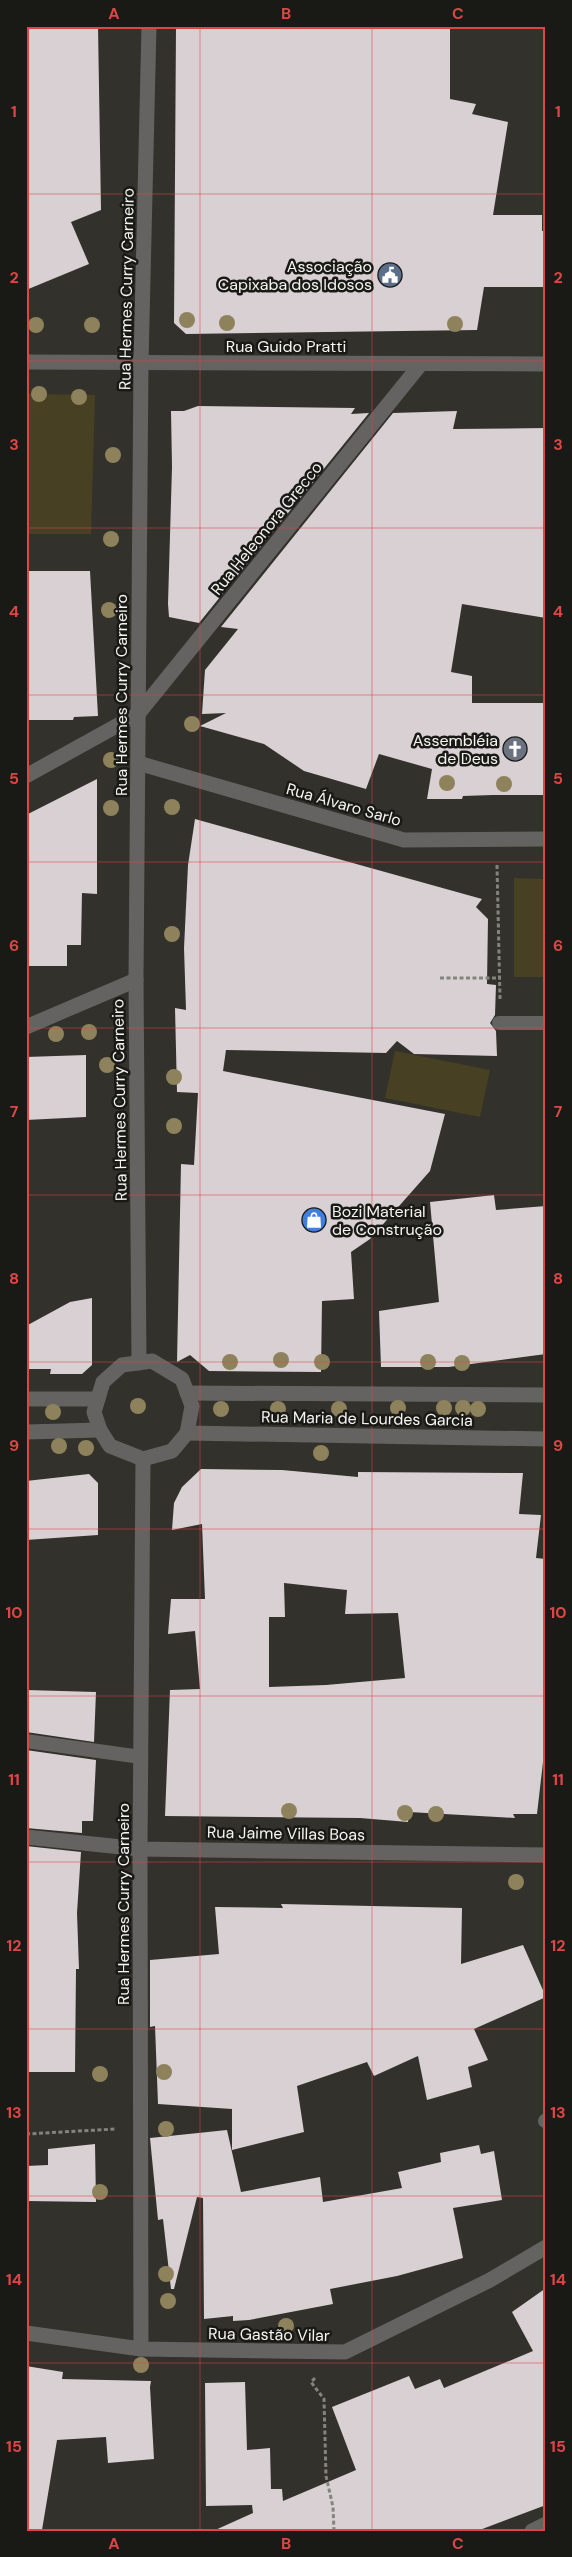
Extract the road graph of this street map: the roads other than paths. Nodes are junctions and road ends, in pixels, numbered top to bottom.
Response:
1 (149, 26) edge
2 (26, 362) edge
3 (141, 363) junction
4 (546, 364) edge
5 (420, 365) junction
6 (138, 714) junction
7 (138, 763) junction
8 (26, 776) edge
9 (546, 839) edge
10 (136, 980) junction
11 (499, 1023) road end
12 (546, 1023) edge
13 (26, 1027) edge
14 (139, 1363) junction
15 (187, 1392) junction
16 (546, 1395) edge
17 (26, 1399) edge
18 (98, 1399) junction
19 (100, 1430) junction
20 (26, 1432) edge
21 (187, 1433) junction
22 (546, 1439) edge
23 (143, 1459) junction
24 (26, 1741) edge
25 (141, 1757) junction
26 (26, 1837) edge
27 (140, 1849) junction
28 (546, 1855) edge
29 (546, 2247) edge
30 (26, 2333) edge
31 (141, 2349) junction
32 (546, 2524) edge
33 (532, 2531) edge

1 - 3 street, Rua Hermes Curry Carneiro
2 - 3 street, Rua Guido Pratti
3 - 5 street, Rua Guido Pratti
3 - 6 street, Rua Hermes Curry Carneiro
4 - 5 street, Rua Guido Pratti
5 - 6 street, Rua Heleonora Grecco
6 - 7 street, Rua Hermes Curry Carneiro
6 - 8 street
7 - 9 street, Rua Álvaro Sarlo
7 - 10 street, Rua Hermes Curry Carneiro
10 - 13 street
10 - 14 street, Rua Hermes Curry Carneiro
11 - 12 lane
14 - 15 street
14 - 18 street
15 - 16 street, Rua Maria de Lourdes Garcia
15 - 21 street
17 - 18 street
18 - 19 street
19 - 20 street
19 - 23 street
21 - 22 street, Rua Maria de Lourdes Garcia
21 - 23 street
23 - 25 street, Rua Hermes Curry Carneiro
24 - 25 lane
25 - 27 street, Rua Hermes Curry Carneiro
26 - 27 street, Rua Jaime Villas Boas
27 - 28 street, Rua Jaime Villas Boas
27 - 31 street, Rua Hermes Curry Carneiro
29 - 31 street, Rua Gastão Vilar
30 - 31 street, Rua Gastão Vilar
32 - 33 street

